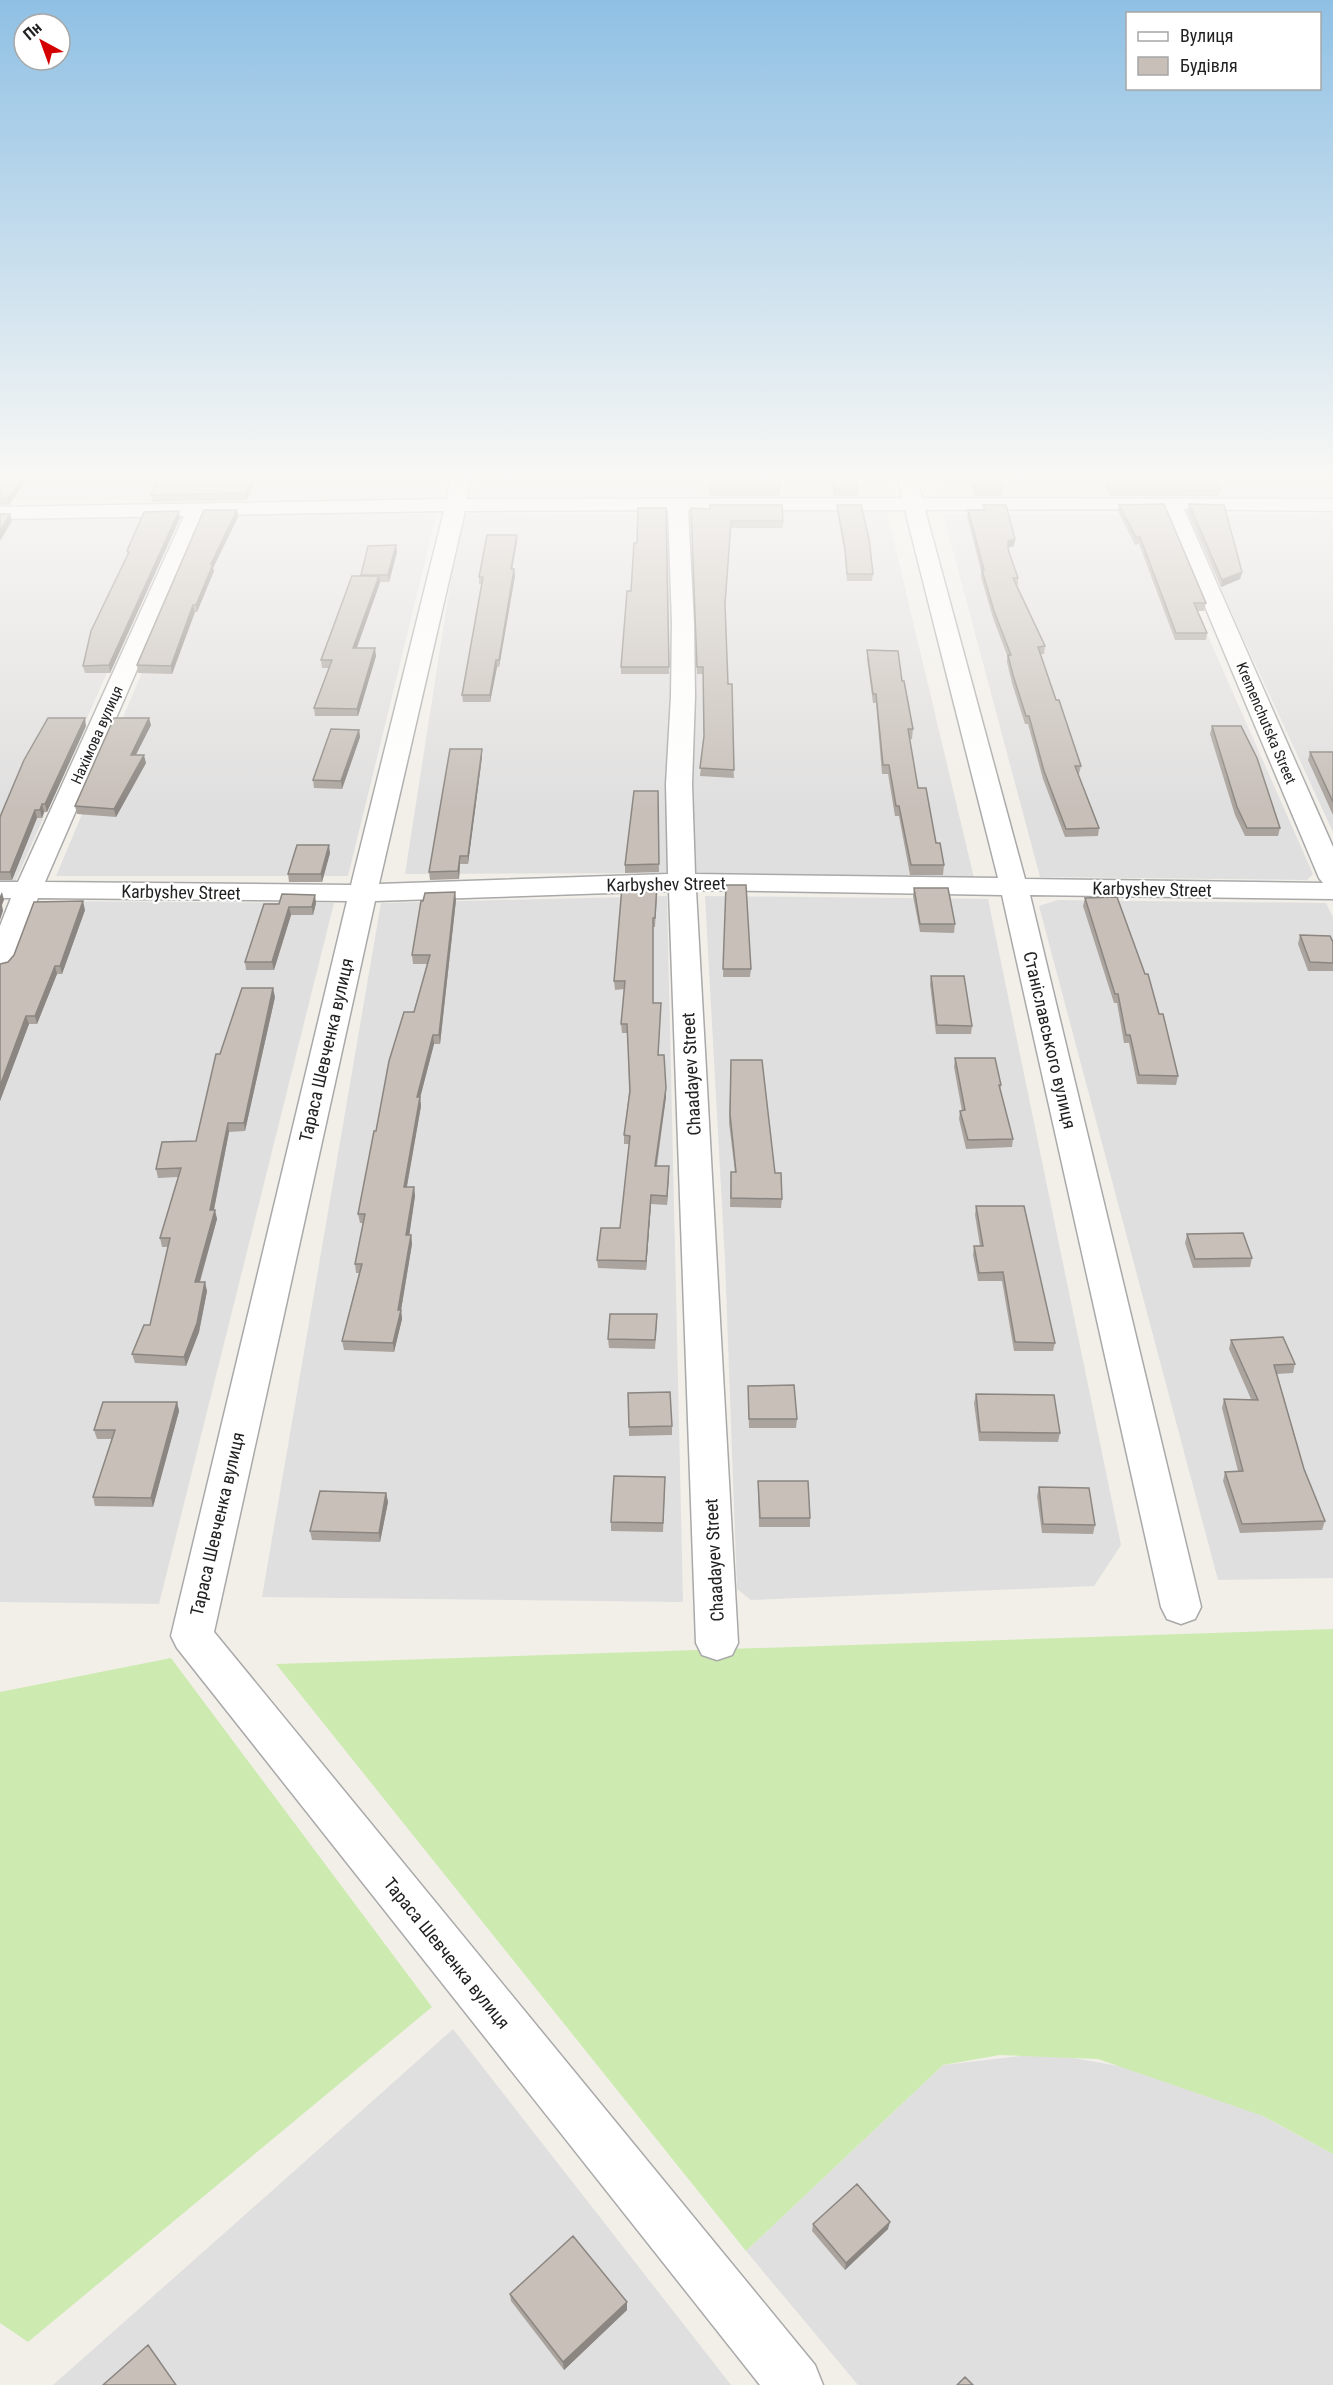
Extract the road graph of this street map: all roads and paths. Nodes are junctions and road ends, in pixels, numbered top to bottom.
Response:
1 (163, 586) edge
2 (435, 586) edge
3 (681, 586) edge
4 (936, 586) edge
5 (1207, 586) edge
6 (1333, 878) edge
7 (682, 882) junction
8 (1014, 887) junction
9 (0, 890) edge
10 (28, 890) junction
11 (1333, 891) edge
12 (363, 893) junction
13 (0, 962) edge
14 (1181, 1607) dead end
15 (717, 1643) dead end
16 (795, 2385) edge

1 - 10 street, Нахімова вулиця
2 - 12 street, Тараса Шевченка вулиця
3 - 7 street, Chaadayev Street
4 - 8 street, Станіславського вулиця
5 - 6 street, Kremenchutska Street
7 - 8 street, Karbyshev Street
7 - 12 street, Karbyshev Street
7 - 15 street, Chaadayev Street
8 - 11 street, Karbyshev Street
8 - 14 street, Станіславського вулиця
9 - 10 street, Karbyshev Street
10 - 12 street, Karbyshev Street
10 - 13 street, Нахімова вулиця
12 - 16 street, Тараса Шевченка вулиця

